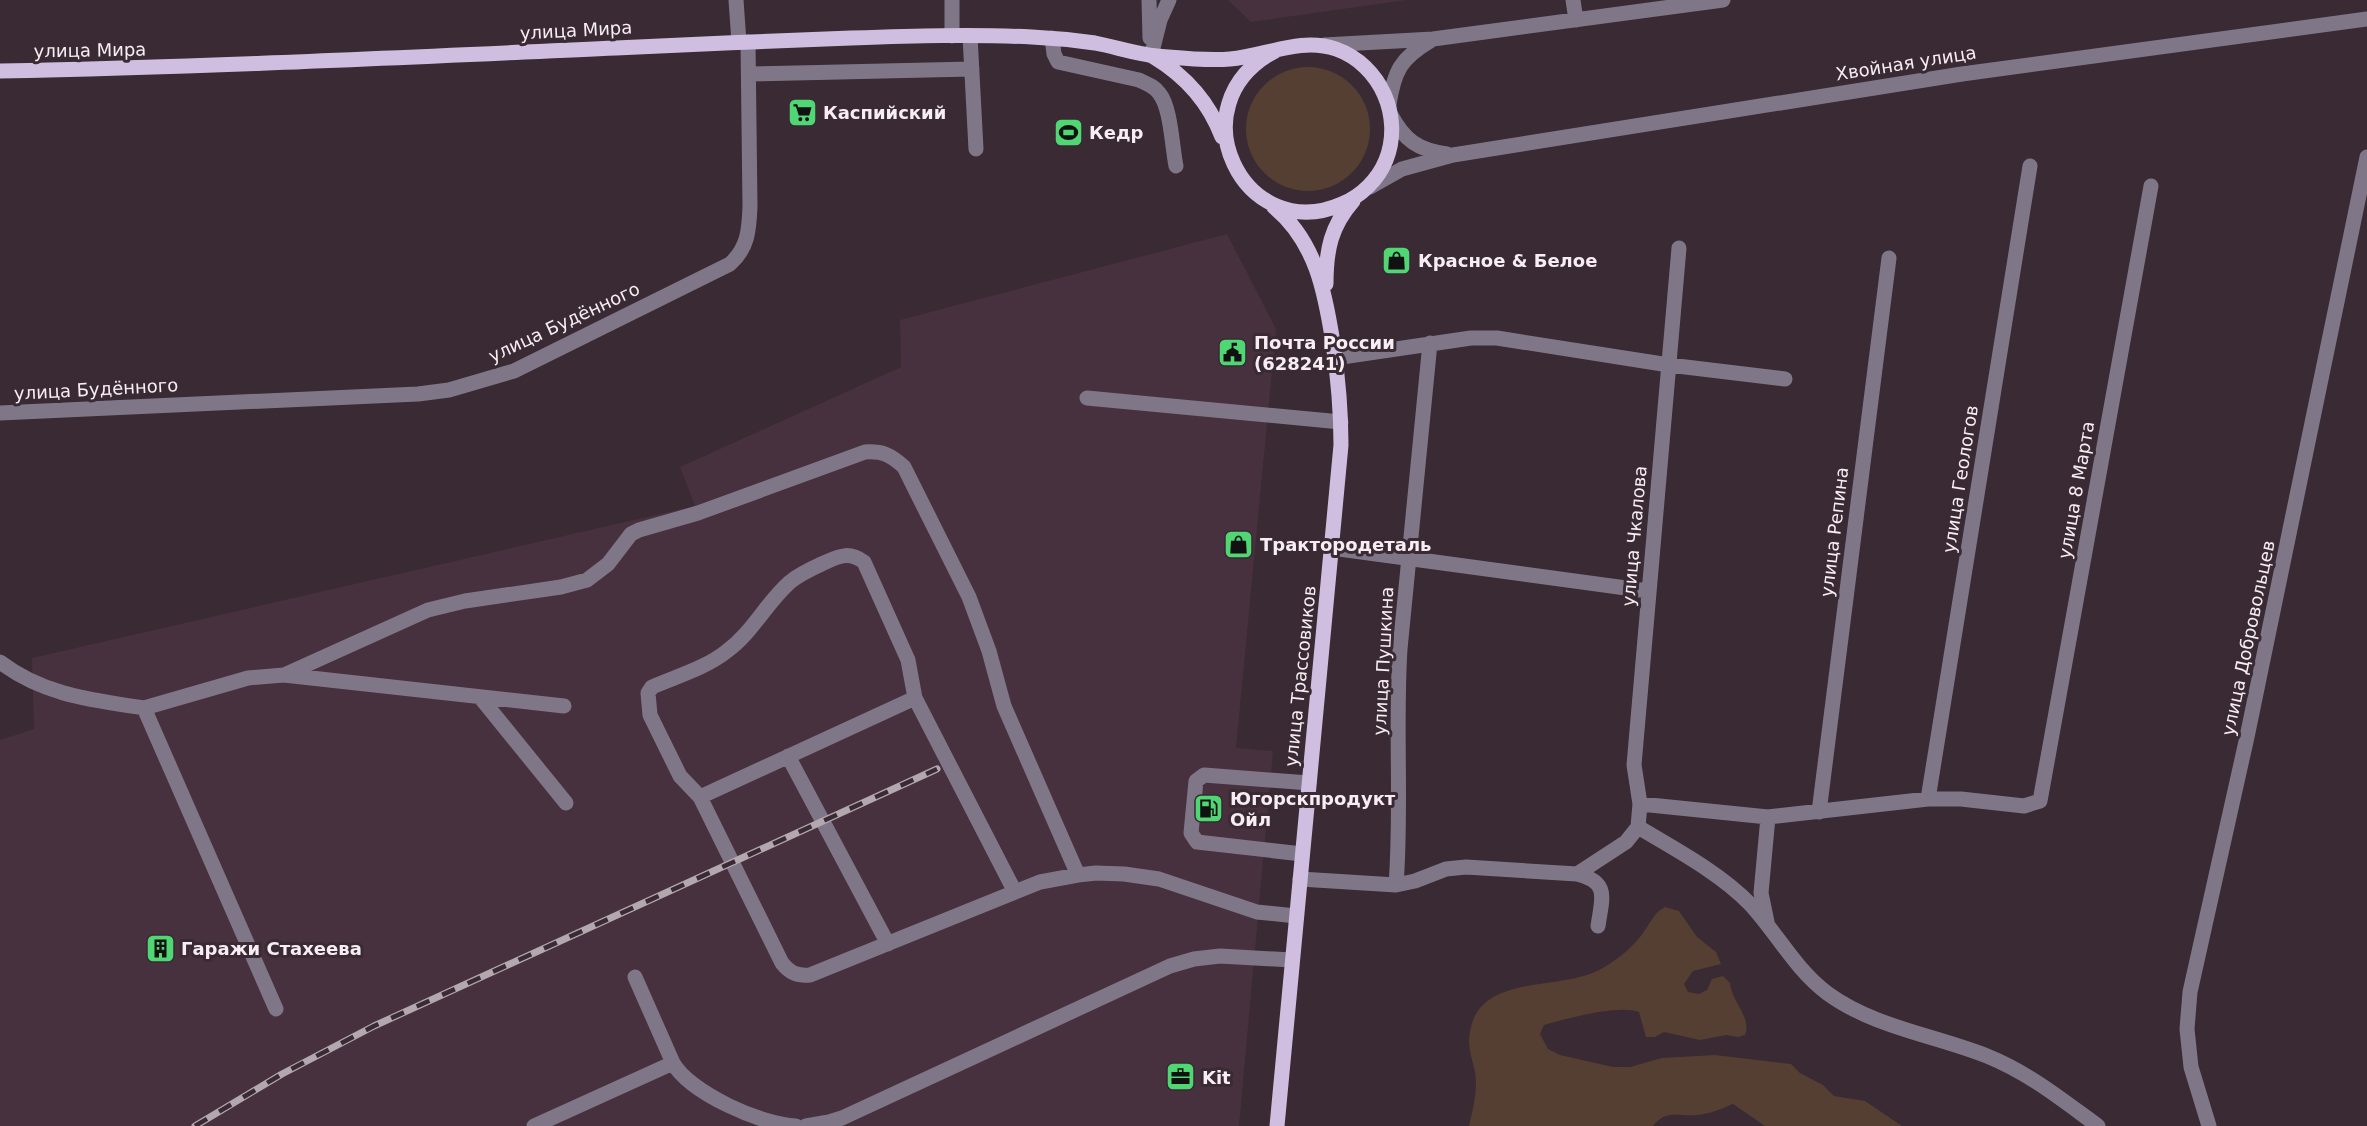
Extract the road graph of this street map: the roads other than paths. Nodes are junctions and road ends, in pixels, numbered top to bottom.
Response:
1 (736, 0) edge
2 (952, 0) edge
3 (1149, 0) edge
4 (1169, 0) edge
5 (1573, 0) edge
6 (1723, 0) edge
7 (2367, 19) edge
8 (1576, 20) junction
9 (952, 36) junction
10 (970, 36) junction
11 (1052, 38) junction
12 (1432, 39) junction
13 (743, 42) junction
14 (1318, 45) junction
15 (1275, 51) junction
16 (1151, 56) junction
17 (972, 69) junction
18 (0, 71) edge
19 (749, 74) junction
20 (1390, 110) junction
21 (976, 149) dead end
22 (1453, 155) junction
23 (2367, 157) edge
24 (1230, 158) junction
25 (1176, 166) dead end
26 (2030, 166) dead end
27 (2151, 186) dead end
28 (1359, 194) junction
29 (1263, 198) junction
30 (1679, 248) dead end
31 (1889, 258) dead end
32 (1326, 302) junction
33 (1430, 343) junction
34 (1335, 358) junction
35 (1669, 365) junction
36 (1785, 379) dead end
37 (1087, 398) dead end
38 (0, 413) edge
39 (1341, 422) junction
40 (1332, 548) junction
41 (1408, 557) junction
42 (1648, 591) junction
43 (0, 662) edge
44 (284, 675) junction
45 (480, 697) junction
46 (915, 698) junction
47 (564, 706) dead end
48 (144, 708) junction
49 (788, 756) junction
50 (1309, 783) junction
51 (700, 797) junction
52 (1928, 799) junction
53 (566, 803) dead end
54 (1640, 804) junction
55 (1819, 812) junction
56 (1768, 817) junction
57 (1638, 827) junction
58 (1302, 854) junction
59 (1577, 874) junction
60 (1078, 875) junction
61 (1300, 879) junction
62 (1396, 885) junction
63 (1015, 892) junction
64 (1296, 916) junction
65 (1768, 925) junction
66 (1598, 926) dead end
67 (888, 944) junction
68 (1292, 960) junction
69 (635, 978) dead end
70 (276, 1009) dead end
71 (673, 1063) junction
72 (534, 1126) edge
73 (796, 1126) edge
74 (806, 1126) edge
75 (1277, 1126) edge
76 (2098, 1126) edge
77 (2209, 1126) edge

1 - 13 street, улица Будённого
2 - 9 street
3 - 16 street
4 - 16 street
5 - 8 street
6 - 8 street
7 - 22 street, Хвойная улица
8 - 12 street
9 - 10 main road, улица Мира
9 - 13 main road, улица Мира
10 - 11 main road, улица Мира
10 - 17 street
11 - 16 main road, улица Мира
11 - 25 street
12 - 14 street
12 - 20 street
13 - 18 main road, улица Мира
13 - 19 street, улица Будённого
14 - 15 main road
14 - 20 main road
15 - 16 main road
15 - 24 main road
16 - 24 main road
17 - 19 street
17 - 21 street
19 - 38 street, улица Будённого
20 - 22 street
20 - 28 main road
22 - 28 street, Хвойная улица
23 - 77 street, улица Добровольцев
24 - 29 main road
26 - 52 street, улица Геологов
27 - 52 street, улица 8 Марта
28 - 29 main road
28 - 32 main road
29 - 32 main road
30 - 35 street, улица Чкалова
31 - 55 street, улица Репина
32 - 34 main road, улица Трассовиков
33 - 34 street
33 - 35 street
33 - 41 street, улица Пушкина
34 - 39 main road, улица Трассовиков
35 - 36 street
35 - 42 street, улица Чкалова
37 - 39 street
39 - 40 main road, улица Трассовиков
40 - 41 street
40 - 50 main road, улица Трассовиков
41 - 42 street
41 - 62 street, улица Пушкина
42 - 54 street, улица Чкалова
43 - 48 street
44 - 45 street
44 - 48 street
44 - 60 street
45 - 47 street
45 - 53 street
46 - 49 street
46 - 51 street
46 - 63 street
48 - 70 street
49 - 51 street
49 - 67 street
50 - 58 main road, улица Трассовиков
50 - 58 street
51 - 67 street
52 - 55 street
54 - 56 street
54 - 57 street, улица Чкалова
55 - 56 street
56 - 65 street
57 - 59 street
57 - 65 street
58 - 61 main road, улица Трассовиков
59 - 62 street
59 - 66 street
60 - 63 street
60 - 64 street
61 - 62 street
61 - 64 main road, улица Трассовиков
63 - 67 street
64 - 68 main road, улица Трассовиков
65 - 76 street
68 - 74 street
68 - 75 main road, улица Трассовиков
69 - 71 street
71 - 72 street
71 - 73 street

